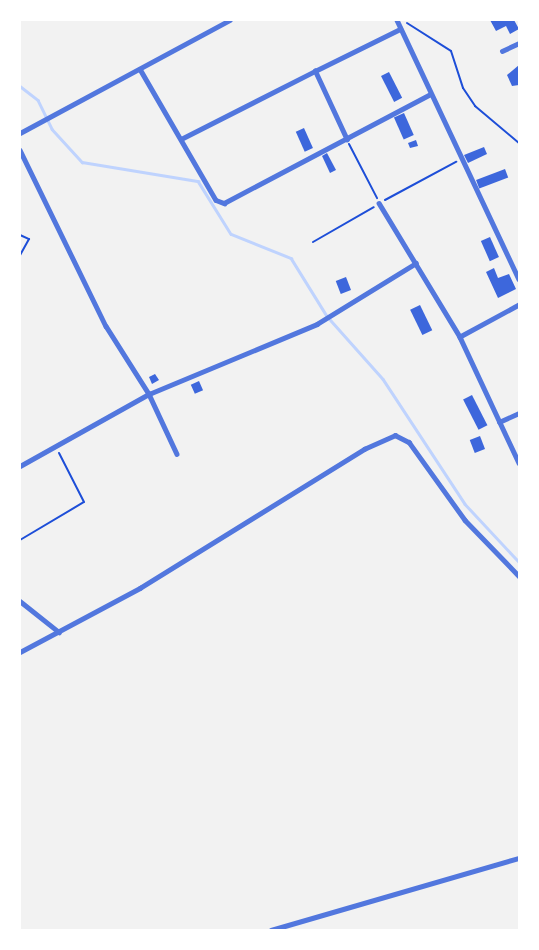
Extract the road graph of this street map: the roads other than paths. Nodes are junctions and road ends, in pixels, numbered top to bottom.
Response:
1 (230, 20) edge
2 (397, 20) edge
3 (400, 29) junction
4 (519, 43) edge
5 (502, 51) dead end
6 (140, 69) junction
7 (315, 71) junction
8 (429, 95) junction
9 (20, 133) edge
10 (181, 138) junction
11 (347, 140) junction
12 (20, 150) edge
13 (379, 203) road end
14 (416, 264) junction
15 (519, 279) edge
16 (519, 305) edge
17 (460, 337) junction
18 (149, 394) junction
19 (519, 413) edge
20 (499, 422) junction
21 (177, 454) dead end
22 (519, 463) edge
23 (20, 466) edge
24 (519, 576) edge
25 (20, 601) edge
26 (59, 632) junction
27 (20, 652) edge
28 (519, 858) edge
29 (271, 930) edge

1 - 6 street
2 - 3 street
3 - 7 street
3 - 8 street
4 - 5 street
6 - 9 street
6 - 10 street
7 - 10 street
7 - 11 street
8 - 11 street
8 - 15 street
10 - 11 street
12 - 18 street
13 - 14 street
14 - 17 street
14 - 18 street
16 - 17 street
17 - 20 street
18 - 21 street
18 - 23 street
19 - 20 street
20 - 22 street
24 - 26 street
25 - 26 street
26 - 27 street
28 - 29 street

